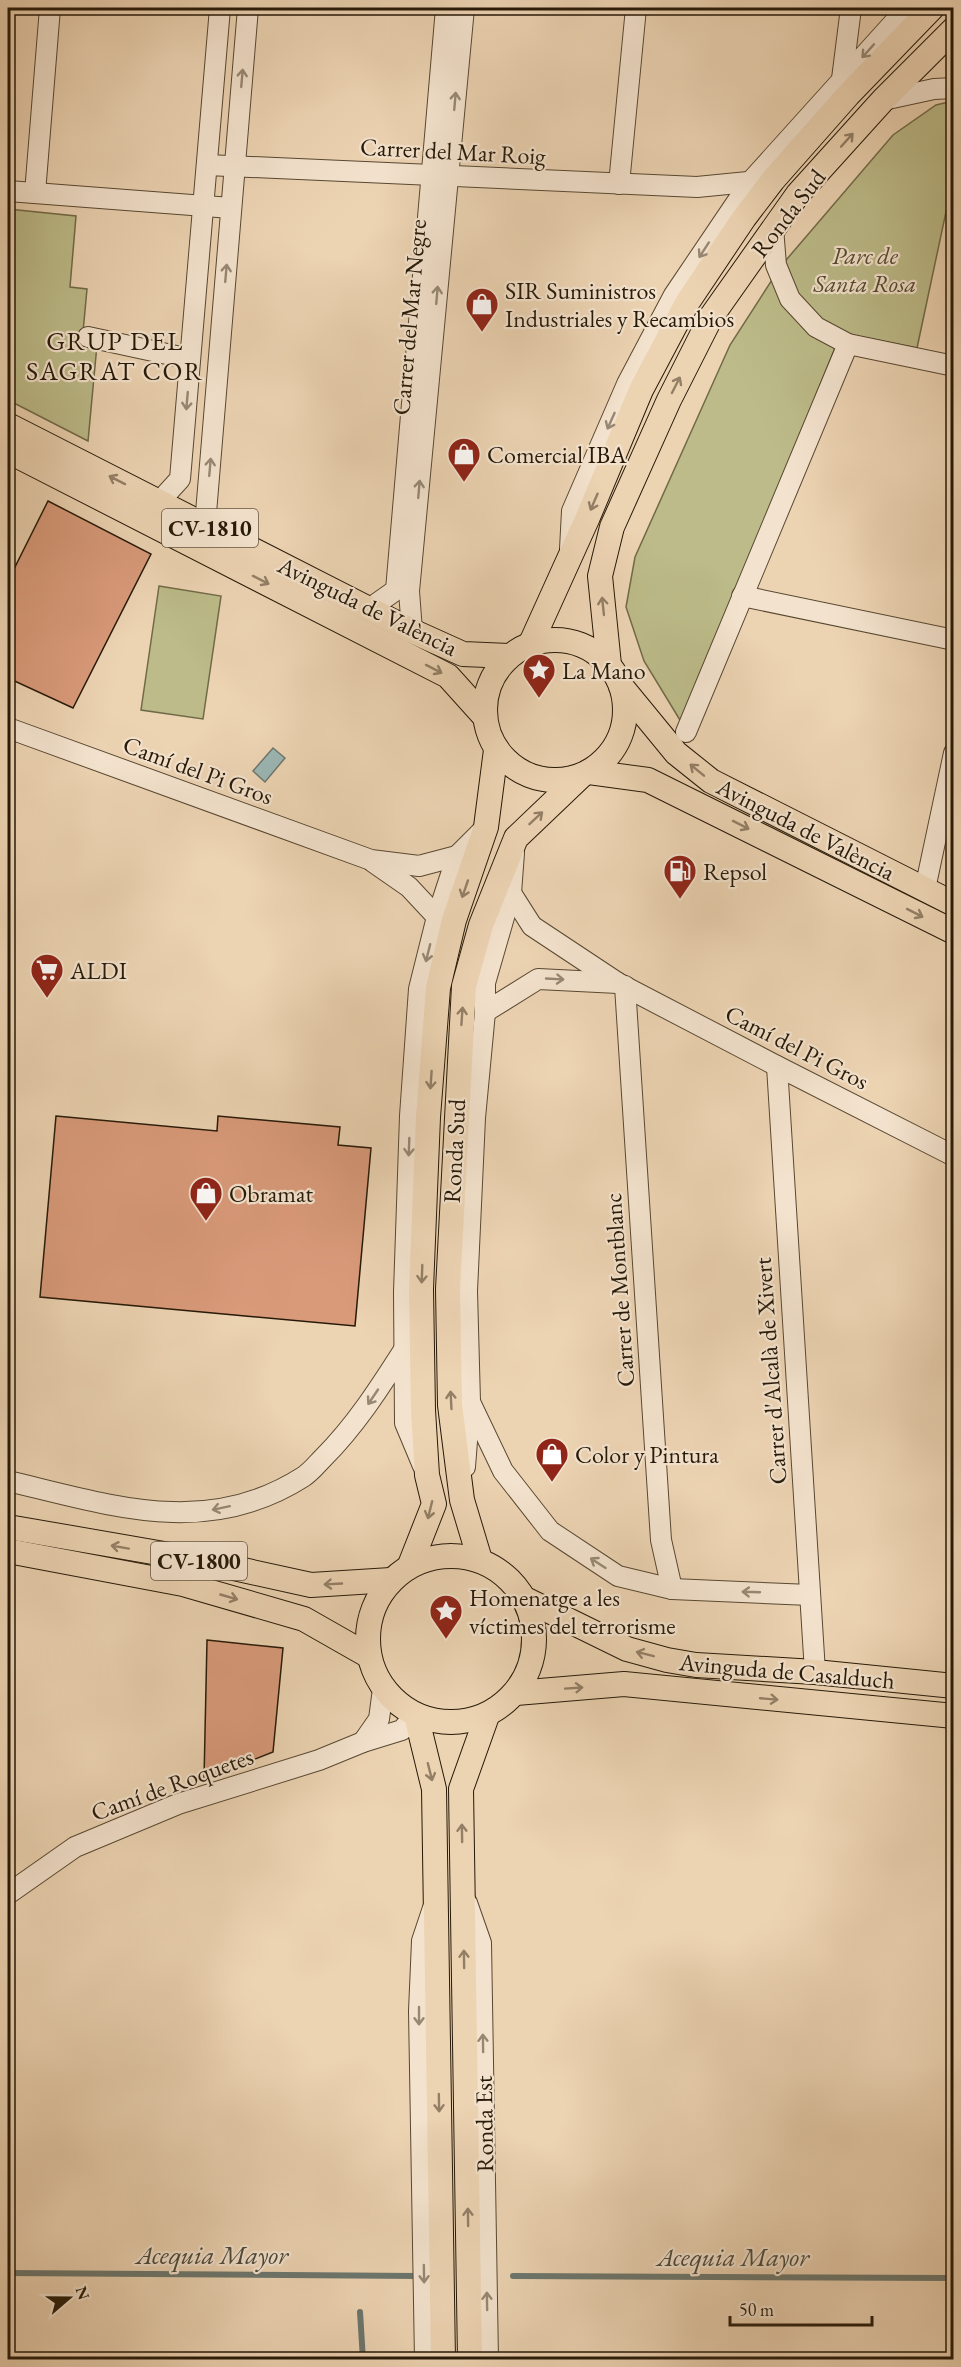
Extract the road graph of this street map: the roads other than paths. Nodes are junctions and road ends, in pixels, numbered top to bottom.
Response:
1 (50, 8) edge
2 (220, 8) edge
3 (248, 8) edge
4 (446, 8) edge
5 (464, 8) edge
6 (636, 8) edge
7 (851, 8) edge
8 (907, 8) edge
9 (932, 8) edge
10 (953, 29) edge
11 (954, 34) edge
12 (842, 79) junction
13 (954, 88) edge
14 (883, 100) junction
15 (207, 165) junction
16 (235, 166) junction
17 (440, 175) junction
18 (762, 181) junction
19 (619, 184) junction
20 (697, 187) junction
21 (8, 191) edge
22 (35, 193) junction
23 (203, 206) junction
24 (231, 208) junction
25 (729, 212) junction
26 (773, 228) junction
27 (88, 337) dead end
28 (848, 344) junction
29 (190, 359) junction
30 (954, 366) edge
31 (8, 424) edge
32 (8, 451) edge
33 (159, 502) junction
34 (205, 525) junction
35 (569, 561) junction
36 (742, 596) junction
37 (369, 609) junction
38 (412, 631) junction
39 (954, 640) edge
40 (531, 643) junction
41 (509, 656) junction
42 (609, 665) junction
43 (621, 686) junction
44 (484, 716) junction
45 (8, 728) edge
46 (686, 732) dead end
47 (496, 750) junction
48 (954, 753) edge
49 (585, 774) junction
50 (486, 827) junction
51 (516, 837) junction
52 (457, 856) junction
53 (371, 860) junction
54 (925, 889) junction
55 (511, 893) junction
56 (954, 904) edge
57 (437, 917) junction
58 (954, 933) edge
59 (622, 985) junction
60 (485, 1012) junction
61 (777, 1066) junction
62 (954, 1156) edge
63 (405, 1348) junction
64 (470, 1402) junction
65 (428, 1475) junction
66 (8, 1481) edge
67 (462, 1500) junction
68 (8, 1527) edge
69 (8, 1551) edge
70 (480, 1560) junction
71 (410, 1565) junction
72 (391, 1580) junction
73 (672, 1589) junction
74 (810, 1595) junction
75 (525, 1599) junction
76 (369, 1656) junction
77 (814, 1672) junction
78 (954, 1686) edge
79 (383, 1689) junction
80 (516, 1693) junction
81 (415, 1715) junction
82 (487, 1716) junction
83 (954, 1716) edge
84 (363, 1742) junction
85 (463, 1892) junction
86 (8, 1894) edge
87 (436, 1897) junction
88 (425, 2360) edge
89 (443, 2360) edge
90 (470, 2360) edge
91 (488, 2360) edge

1 - 22 street
2 - 15 street
16 -> 3 street
4 - 17 street, Carrer del Mar Negre
17 -> 5 street, Carrer del Mar Negre
6 - 19 street
7 - 12 street
8 -> 12 street, Ronda Sud
9 - 18 main road, Ronda Sud
10 - 11 street
10 - 14 main road, Ronda Sud
12 - 18 street, Ronda Sud
13 - 14 street
26 -> 14 main road, Ronda Sud
15 - 16 street, Carrer del Mar Roig
15 - 23 street
16 - 17 street, Carrer del Mar Roig
16 - 24 street
17 - 19 street, Carrer del Mar Roig
17 - 37 street, Carrer del Mar Negre
38 -> 17 street, Carrer del Mar Negre
18 - 20 street, Carrer del Mar Roig
18 - 25 street, Ronda Sud
18 -> 35 main road, Ronda Sud
19 - 20 street, Carrer del Mar Roig
20 - 25 street
21 - 22 street
22 - 23 street
23 - 24 street
23 - 29 street
34 -> 24 street
25 -> 35 street, Ronda Sud
26 - 28 street
42 -> 26 main road, Ronda Sud
27 - 29 street
28 - 30 street
28 - 36 street
29 -> 33 street
33 -> 31 main road, Avinguda de València / CV-1810
32 -> 44 main road, Avinguda de València / CV-1810
33 - 34 main road, Avinguda de València / CV-1810
34 - 37 main road, Avinguda de València / CV-1810
35 - 40 main road, Ronda Sud
36 - 39 street
36 - 46 street
37 - 38 main road, Avinguda de València / CV-1810
38 - 41 main road, Avinguda de València
40 - 41 main road
40 - 42 main road
41 - 44 main road
42 - 43 main road
43 - 49 main road
54 -> 43 main road, Avinguda de València
44 - 47 main road
45 - 53 street, Camí del Pi Gros
47 - 49 main road
47 - 50 main road, Ronda Sud
48 - 54 street
51 -> 49 main road, Ronda Sud
49 -> 58 main road, Avinguda de València
50 - 52 street, Ronda Sud
50 -> 65 main road, Ronda Sud
51 - 55 street
67 -> 51 main road, Ronda Sud
52 - 53 street, Camí del Pi Gros
52 - 57 street, Ronda Sud
53 - 57 street, Camí del Pi Gros
54 - 56 main road, Avinguda de València
55 - 59 street, Camí del Pi Gros
55 - 60 street
57 -> 63 street, Ronda Sud
60 -> 59 street, Camí del Pi Gros
59 - 61 street, Camí del Pi Gros
59 - 73 street, Carrer de Montblanc
60 - 64 street
61 - 62 street, Camí del Pi Gros
61 - 74 street, Carrer d'Alcalà de Xivert
63 - 65 street, Ronda Sud
63 -> 66 street
64 - 67 street
73 -> 64 street
65 -> 71 main road, Ronda Sud
67 - 70 main road, Ronda Sud
72 -> 68 main road, CV-1800
69 -> 76 main road, CV-1800
70 - 71 main road
70 - 75 main road
71 - 72 main road
72 - 76 main road
74 -> 73 street
74 - 77 street, Carrer d'Alcalà de Xivert
77 -> 75 main road, Avinguda de Casalduch
75 - 80 main road
76 - 79 main road
77 - 78 main road, Avinguda de Casalduch
79 - 81 main road
79 - 84 street
80 - 82 main road
80 -> 83 main road, Avinguda de Casalduch
81 - 82 main road
81 - 84 street, Camí de Roquetes
81 -> 87 main road, Ronda Est
85 -> 82 main road, Ronda Est
84 - 86 street, Camí de Roquetes
90 -> 85 main road, Ronda Est
91 -> 85 street, Ronda Est
87 -> 88 street, Ronda Est
87 -> 89 main road, Ronda Est

